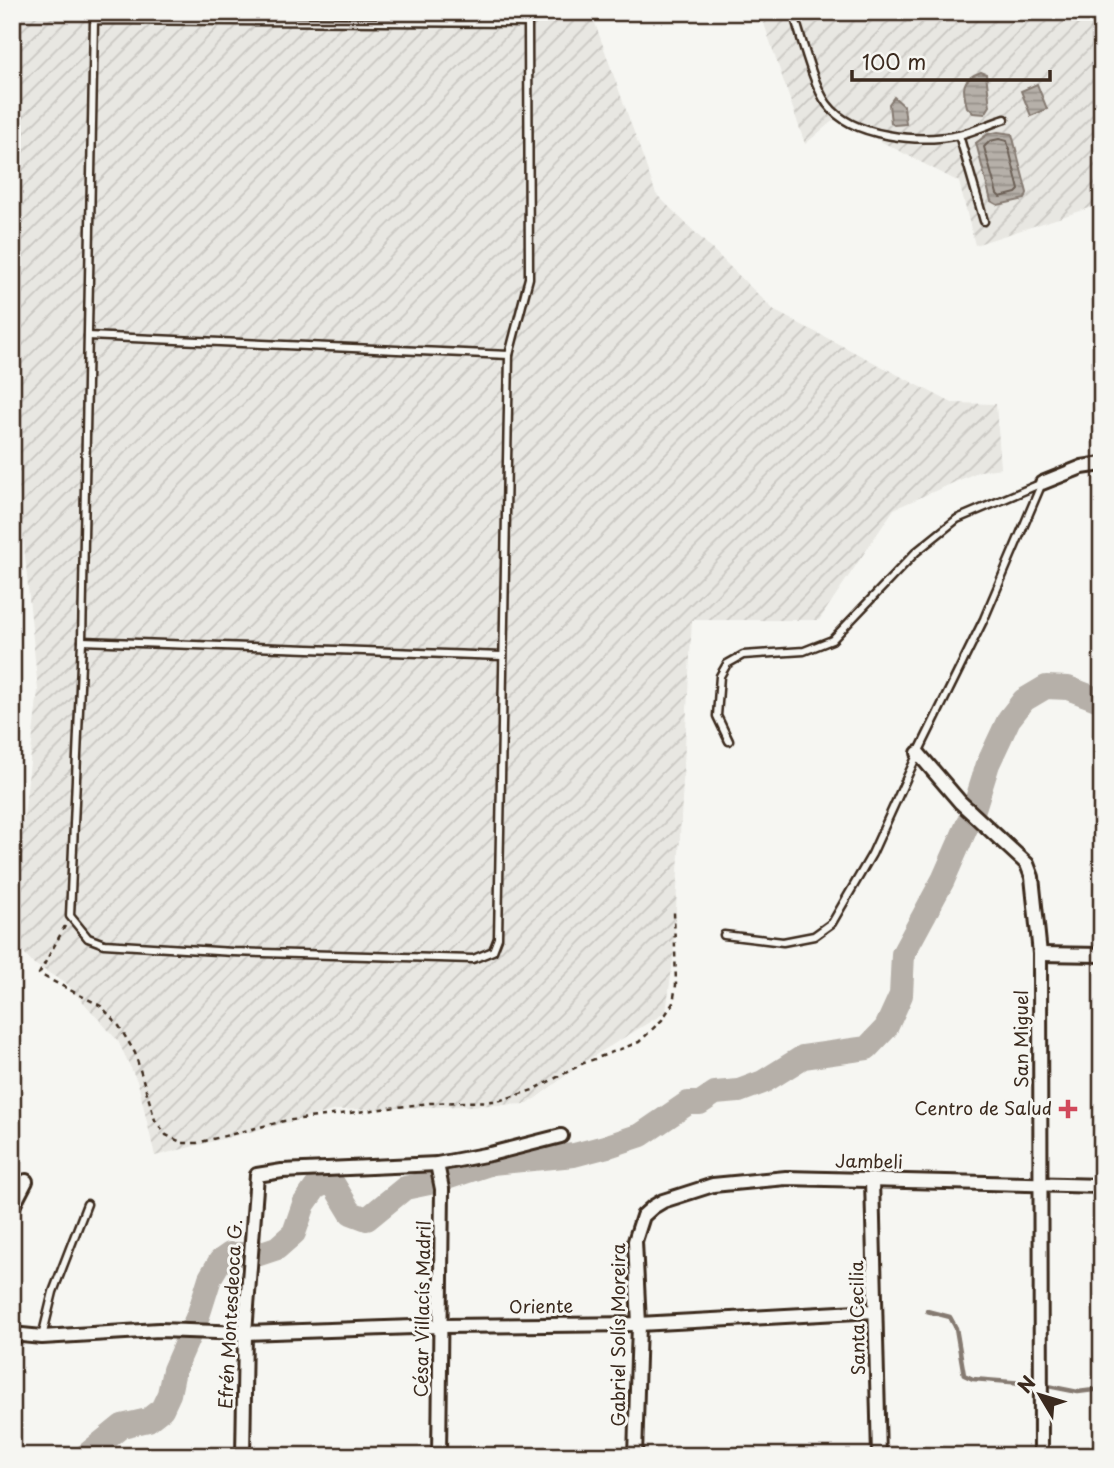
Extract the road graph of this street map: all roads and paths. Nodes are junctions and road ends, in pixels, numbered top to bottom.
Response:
1 (528, 12) edge
2 (793, 12) edge
3 (93, 16) edge
4 (528, 23) junction
5 (1005, 118) dead end
6 (959, 135) junction
7 (985, 221) dead end
8 (88, 336) junction
9 (509, 355) junction
10 (1102, 464) edge
11 (1042, 483) junction
12 (82, 641) junction
13 (502, 656) junction
14 (729, 741) dead end
15 (918, 753) junction
16 (674, 912) dead end
17 (70, 916) junction
18 (724, 935) dead end
19 (1040, 954) junction
20 (1102, 955) edge
21 (561, 1136) dead end
22 (438, 1168) junction
23 (872, 1180) junction
24 (26, 1181) dead end
25 (1039, 1183) junction
26 (1102, 1186) edge
27 (88, 1204) dead end
28 (12, 1208) edge
29 (643, 1216) joint
30 (874, 1311) junction
31 (639, 1324) junction
32 (441, 1326) junction
33 (245, 1333) junction
34 (12, 1334) edge
35 (42, 1337) junction
36 (243, 1456) edge
37 (439, 1456) edge
38 (635, 1456) edge
39 (879, 1456) edge
40 (1041, 1456) edge

1 - 4 lane
2 - 6 lane
3 - 4 lane
3 - 8 lane
4 - 9 lane
5 - 6 lane
6 - 7 lane
8 - 9 lane
8 - 12 lane
9 - 13 lane
10 - 11 street
11 - 14 lane
11 - 15 lane
12 - 13 lane
12 - 17 lane
13 - 17 lane
15 - 18 lane
15 - 19 street, San Miguel
16 - 17 path
19 - 20 street
19 - 25 street, San Miguel
21 - 22 street
22 - 32 street, César Villacís Madril
22 - 33 street, Efrén Montesdeoca G.
23 - 25 street, Jambeli
23 - 29 street, Jambeli
23 - 30 street, Santa Cecilia
24 - 28 street
25 - 26 street, Jambeli
25 - 40 street, San Miguel
27 - 35 lane
29 - 31 street, Gabriel Solís Moreira
30 - 31 street, Oriente
30 - 39 street, Santa Cecilia
31 - 32 street, Oriente
31 - 38 street, Gabriel Solís Moreira
32 - 33 street, Oriente
32 - 37 street, César Villacís Madril
33 - 35 street, Oriente
33 - 36 street, Efrén Montesdeoca G.
34 - 35 street

